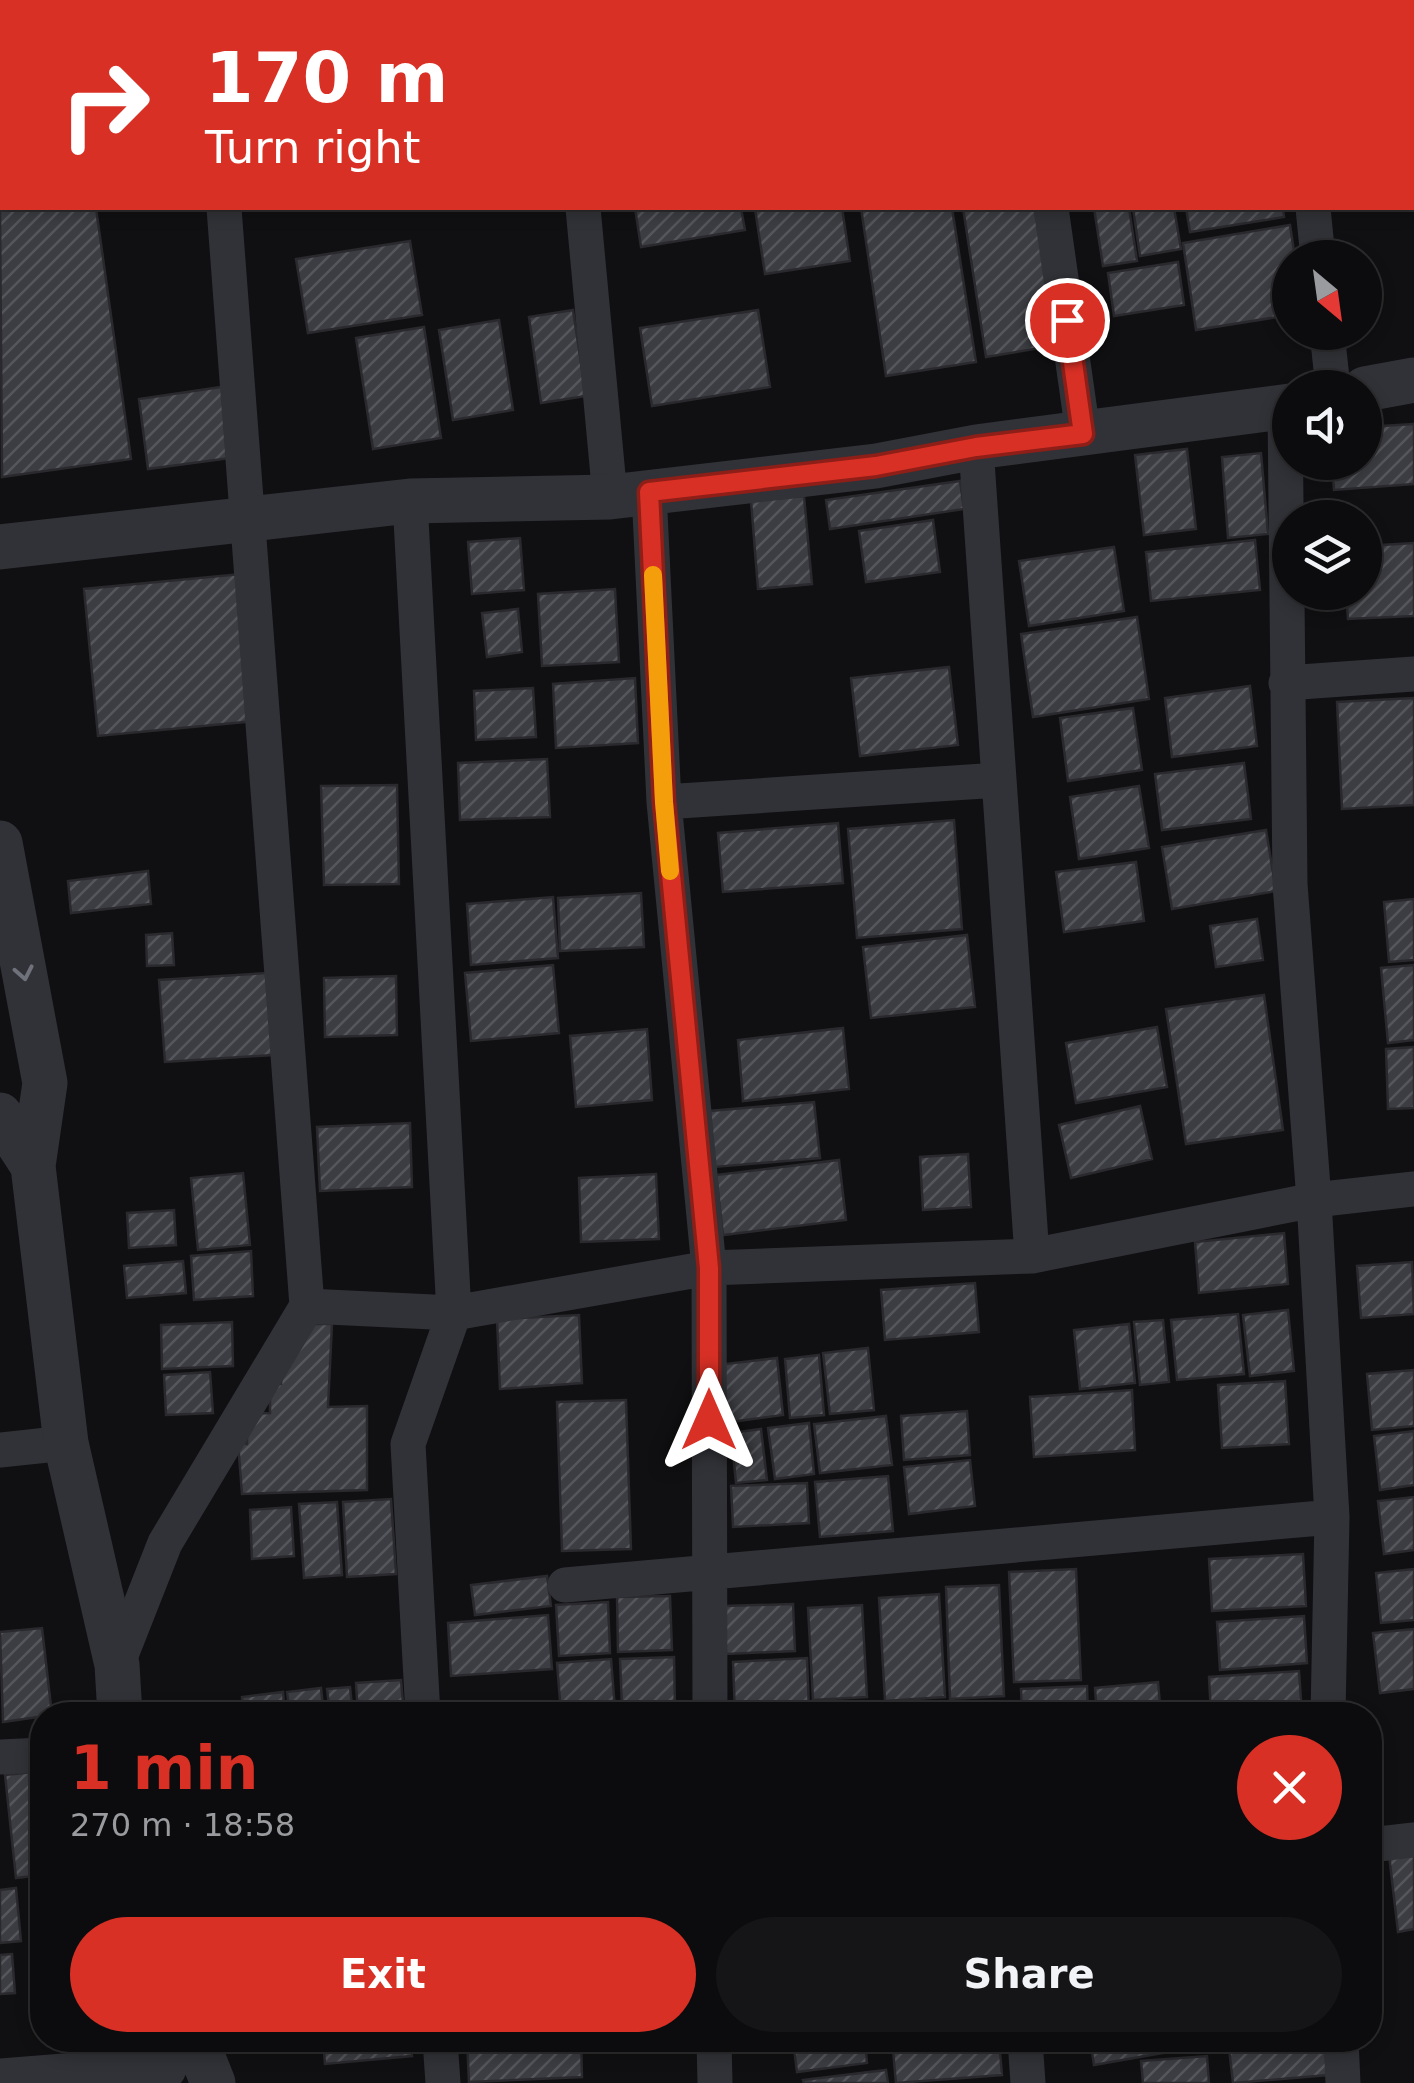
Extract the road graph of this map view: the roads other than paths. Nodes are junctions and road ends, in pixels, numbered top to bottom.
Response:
1 (224, 210) edge
2 (583, 210) edge
3 (1051, 210) edge
4 (1313, 210) edge
5 (1316, 240) edge
6 (1414, 380) edge
7 (1382, 385) edge
8 (1272, 409) edge
9 (1083, 434) junction
10 (976, 447) junction
11 (1287, 480) edge
12 (630, 494) junction
13 (410, 500) junction
14 (248, 521) junction
15 (0, 547) edge
16 (1414, 674) edge
17 (1286, 684) junction
18 (999, 780) junction
19 (664, 802) junction
20 (0, 843) edge
21 (0, 1115) edge
22 (33, 1166) junction
23 (1414, 1189) edge
24 (1314, 1200) junction
25 (1032, 1256) junction
26 (709, 1268) junction
27 (307, 1306) junction
28 (454, 1313) junction
29 (66, 1444) junction
30 (0, 1450) edge
31 (1332, 1517) junction
32 (709, 1572) junction
33 (565, 1585) dead end
34 (116, 1665) junction
35 (119, 1702) edge
36 (421, 1702) edge
37 (710, 1702) edge
38 (1328, 1702) edge
39 (30, 1756) edge
40 (0, 1757) edge
41 (1414, 1840) edge
42 (1382, 1844) edge
43 (441, 2052) edge
44 (715, 2052) edge
45 (1026, 2052) edge
46 (1342, 2052) edge
47 (174, 2058) edge
48 (0, 2081) edge
49 (213, 2083) edge
50 (443, 2083) edge
51 (716, 2083) edge
52 (1028, 2083) edge
53 (1344, 2083) edge

1 - 14 street
2 - 12 street
3 - 9 street
4 - 5 street
6 - 7 street
8 - 9 street
9 - 10 street
10 - 12 street
10 - 18 street
11 - 17 street
12 - 13 street
12 - 19 street
13 - 14 street
13 - 28 street
14 - 15 street
14 - 27 street
16 - 17 street
17 - 24 street
18 - 19 street
18 - 25 street
19 - 26 street
20 -> 22 street
21 - 22 street
22 - 29 street
23 - 24 street
24 - 25 street
24 - 31 street
25 - 26 street
26 - 28 street
26 - 32 street
27 - 28 street
27 - 34 street
28 - 36 street
29 - 30 street
29 - 34 street
31 - 32 street
31 - 38 street
32 - 33 street
32 - 37 street
34 - 35 street
39 - 40 street
41 - 42 street
43 - 50 street
44 - 51 street
45 - 52 street
46 - 53 street
47 - 48 street
47 - 49 street

